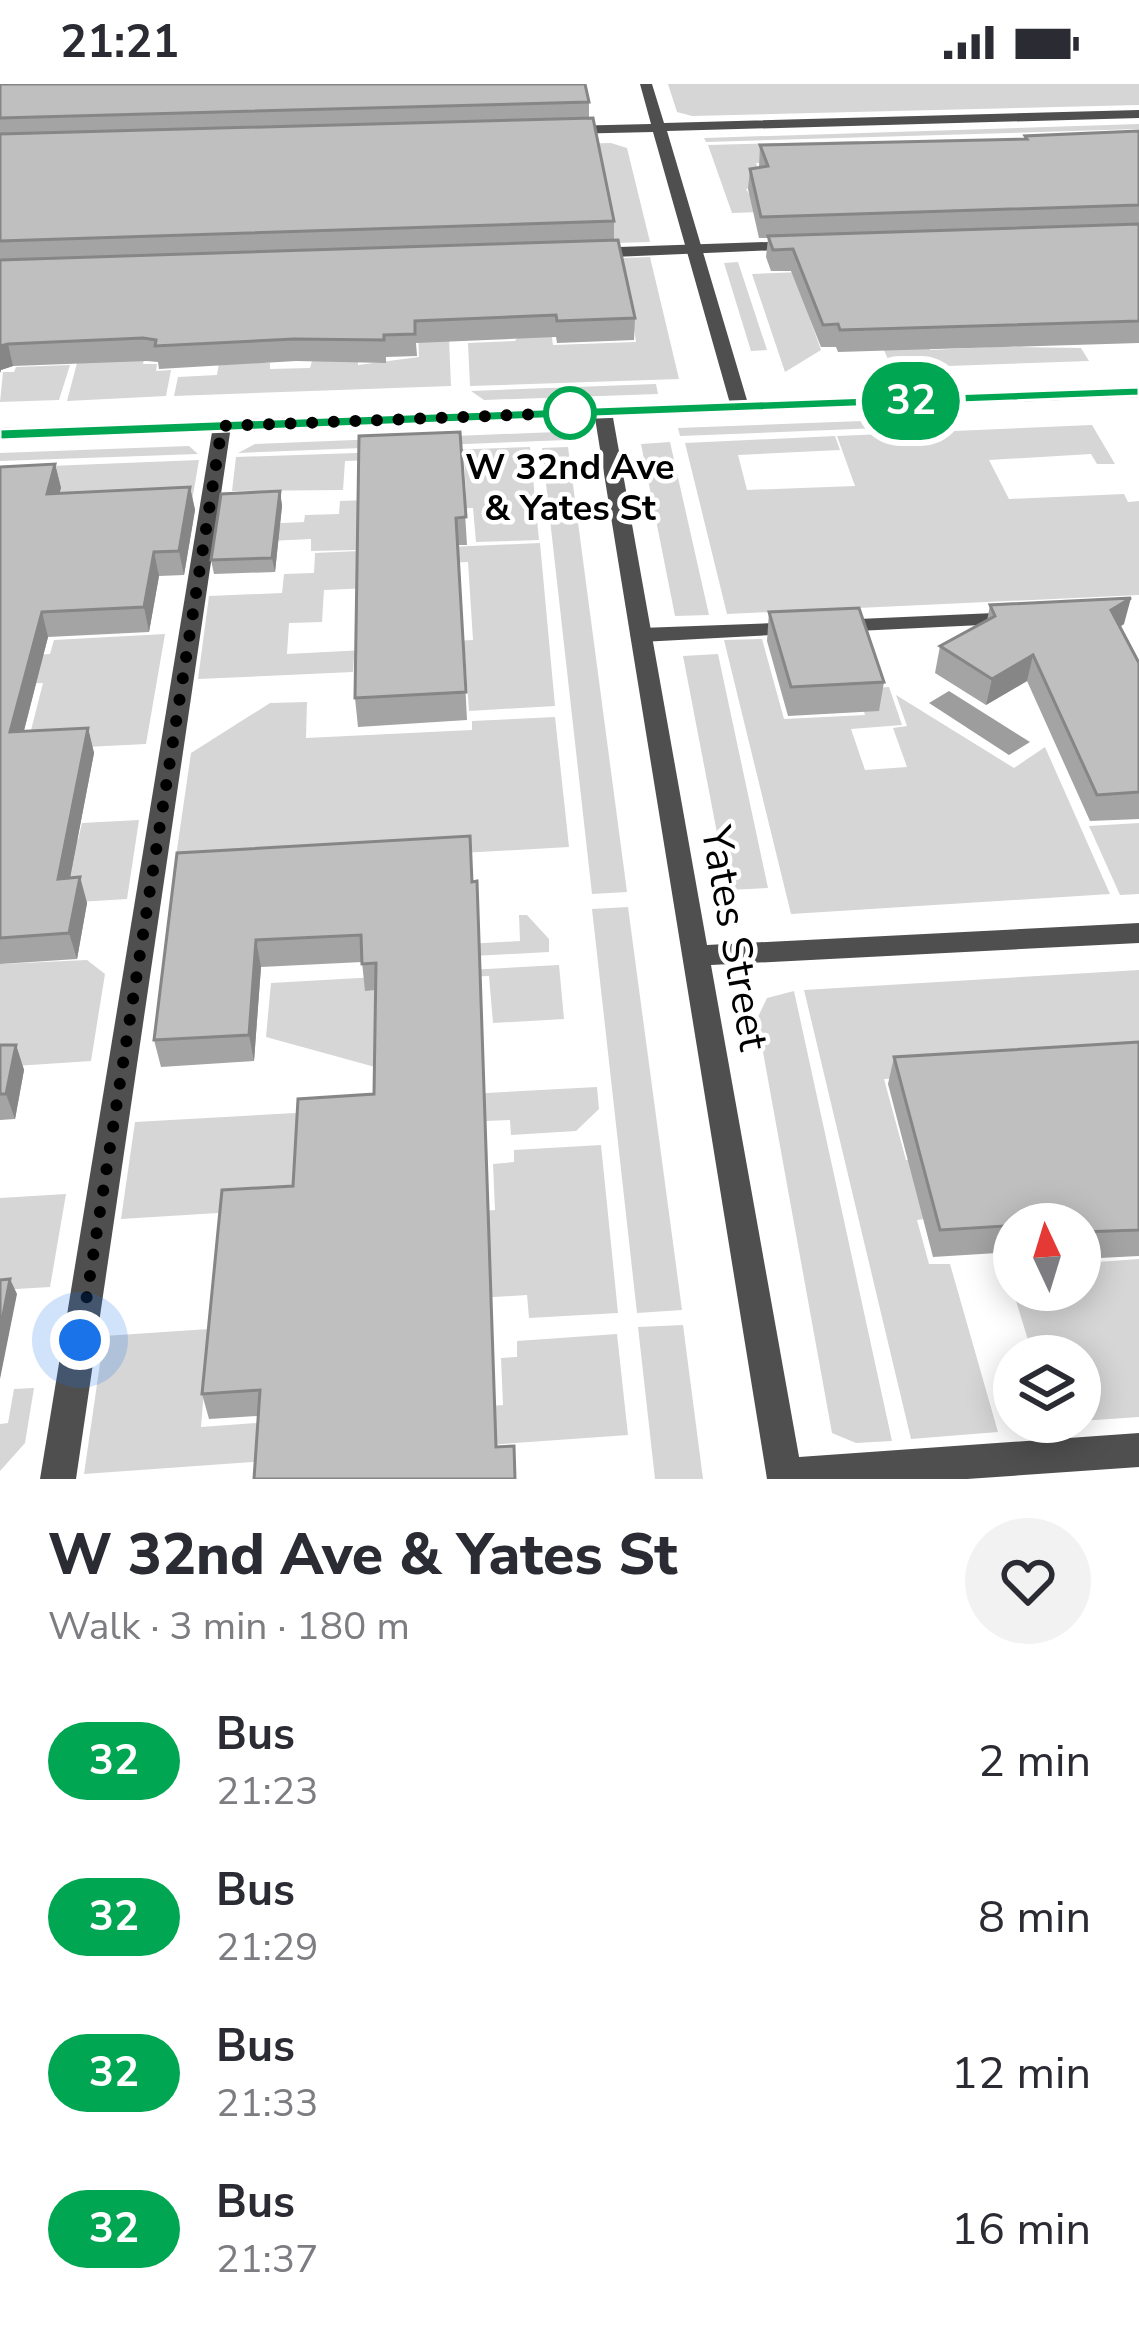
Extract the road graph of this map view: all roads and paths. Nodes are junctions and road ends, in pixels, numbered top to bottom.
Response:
1 (646, 84) edge
2 (1139, 114) edge
3 (658, 128) junction
4 (542, 131) edge
5 (809, 245) edge
6 (694, 249) junction
7 (563, 254) edge
8 (1139, 392) edge
9 (740, 407) junction
10 (603, 412) junction
11 (222, 426) junction
12 (0, 434) edge
13 (1046, 617) edge
14 (641, 635) junction
15 (1139, 934) edge
16 (696, 956) junction
17 (1139, 1450) edge
18 (785, 1477) edge
19 (58, 1479) edge

1 - 3 street
2 - 3 street
3 - 4 street
3 - 6 street
5 - 6 street
6 - 7 street
6 - 9 street
8 - 9 street
9 - 10 street
10 - 11 street
10 - 14 street, Yates Street
11 - 12 street
11 - 19 street
13 - 14 street
14 - 16 street, Yates Street
15 - 16 street
16 - 18 street, Yates Street
17 - 18 street

